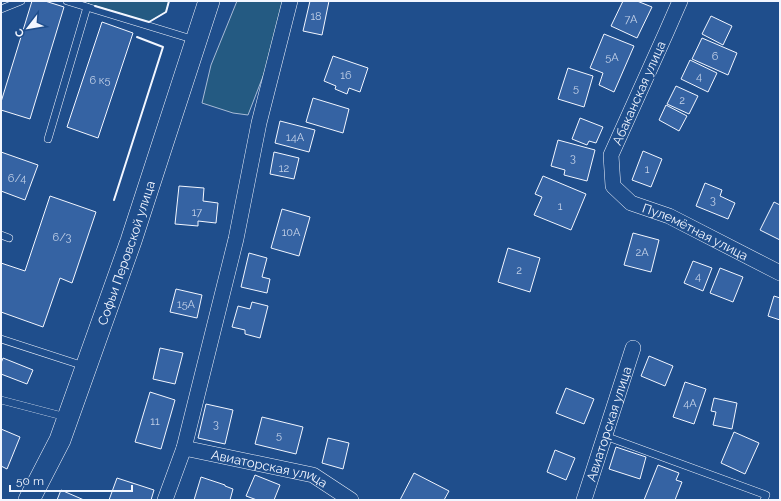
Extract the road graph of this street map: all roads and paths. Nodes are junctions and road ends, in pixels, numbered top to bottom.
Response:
1 (21, 1) edge
2 (67, 1) edge
3 (209, 1) edge
4 (290, 1) edge
5 (680, 1) edge
6 (87, 7) junction
7 (1, 9) edge
8 (196, 40) junction
9 (48, 138) dead end
10 (613, 186) joint
11 (1, 235) edge
12 (9, 238) dead end
13 (780, 273) edge
14 (1, 339) edge
15 (633, 348) dead end
16 (86, 367) junction
17 (1, 400) edge
18 (68, 417) junction
19 (605, 436) junction
20 (184, 448) junction
21 (29, 500) edge
22 (165, 500) edge
23 (351, 500) edge
24 (584, 500) edge
25 (764, 500) edge

1 - 7 lane
2 - 6 lane
3 - 8 main road, Софьи Перовской улица
4 - 20 street
5 - 10 street, Абаканская улица
6 - 8 lane
6 - 9 lane
8 - 16 main road, Софьи Перовской улица
10 - 13 street, Пулемётная улица
11 - 12 lane
14 - 16 lane
15 - 19 street, Авиаторская улица
16 - 18 main road, Софьи Перовской улица
17 - 18 lane
18 - 21 main road, Софьи Перовской улица
19 - 24 street, Авиаторская улица
19 - 25 lane
20 - 22 street
20 - 23 street, Авиаторская улица

